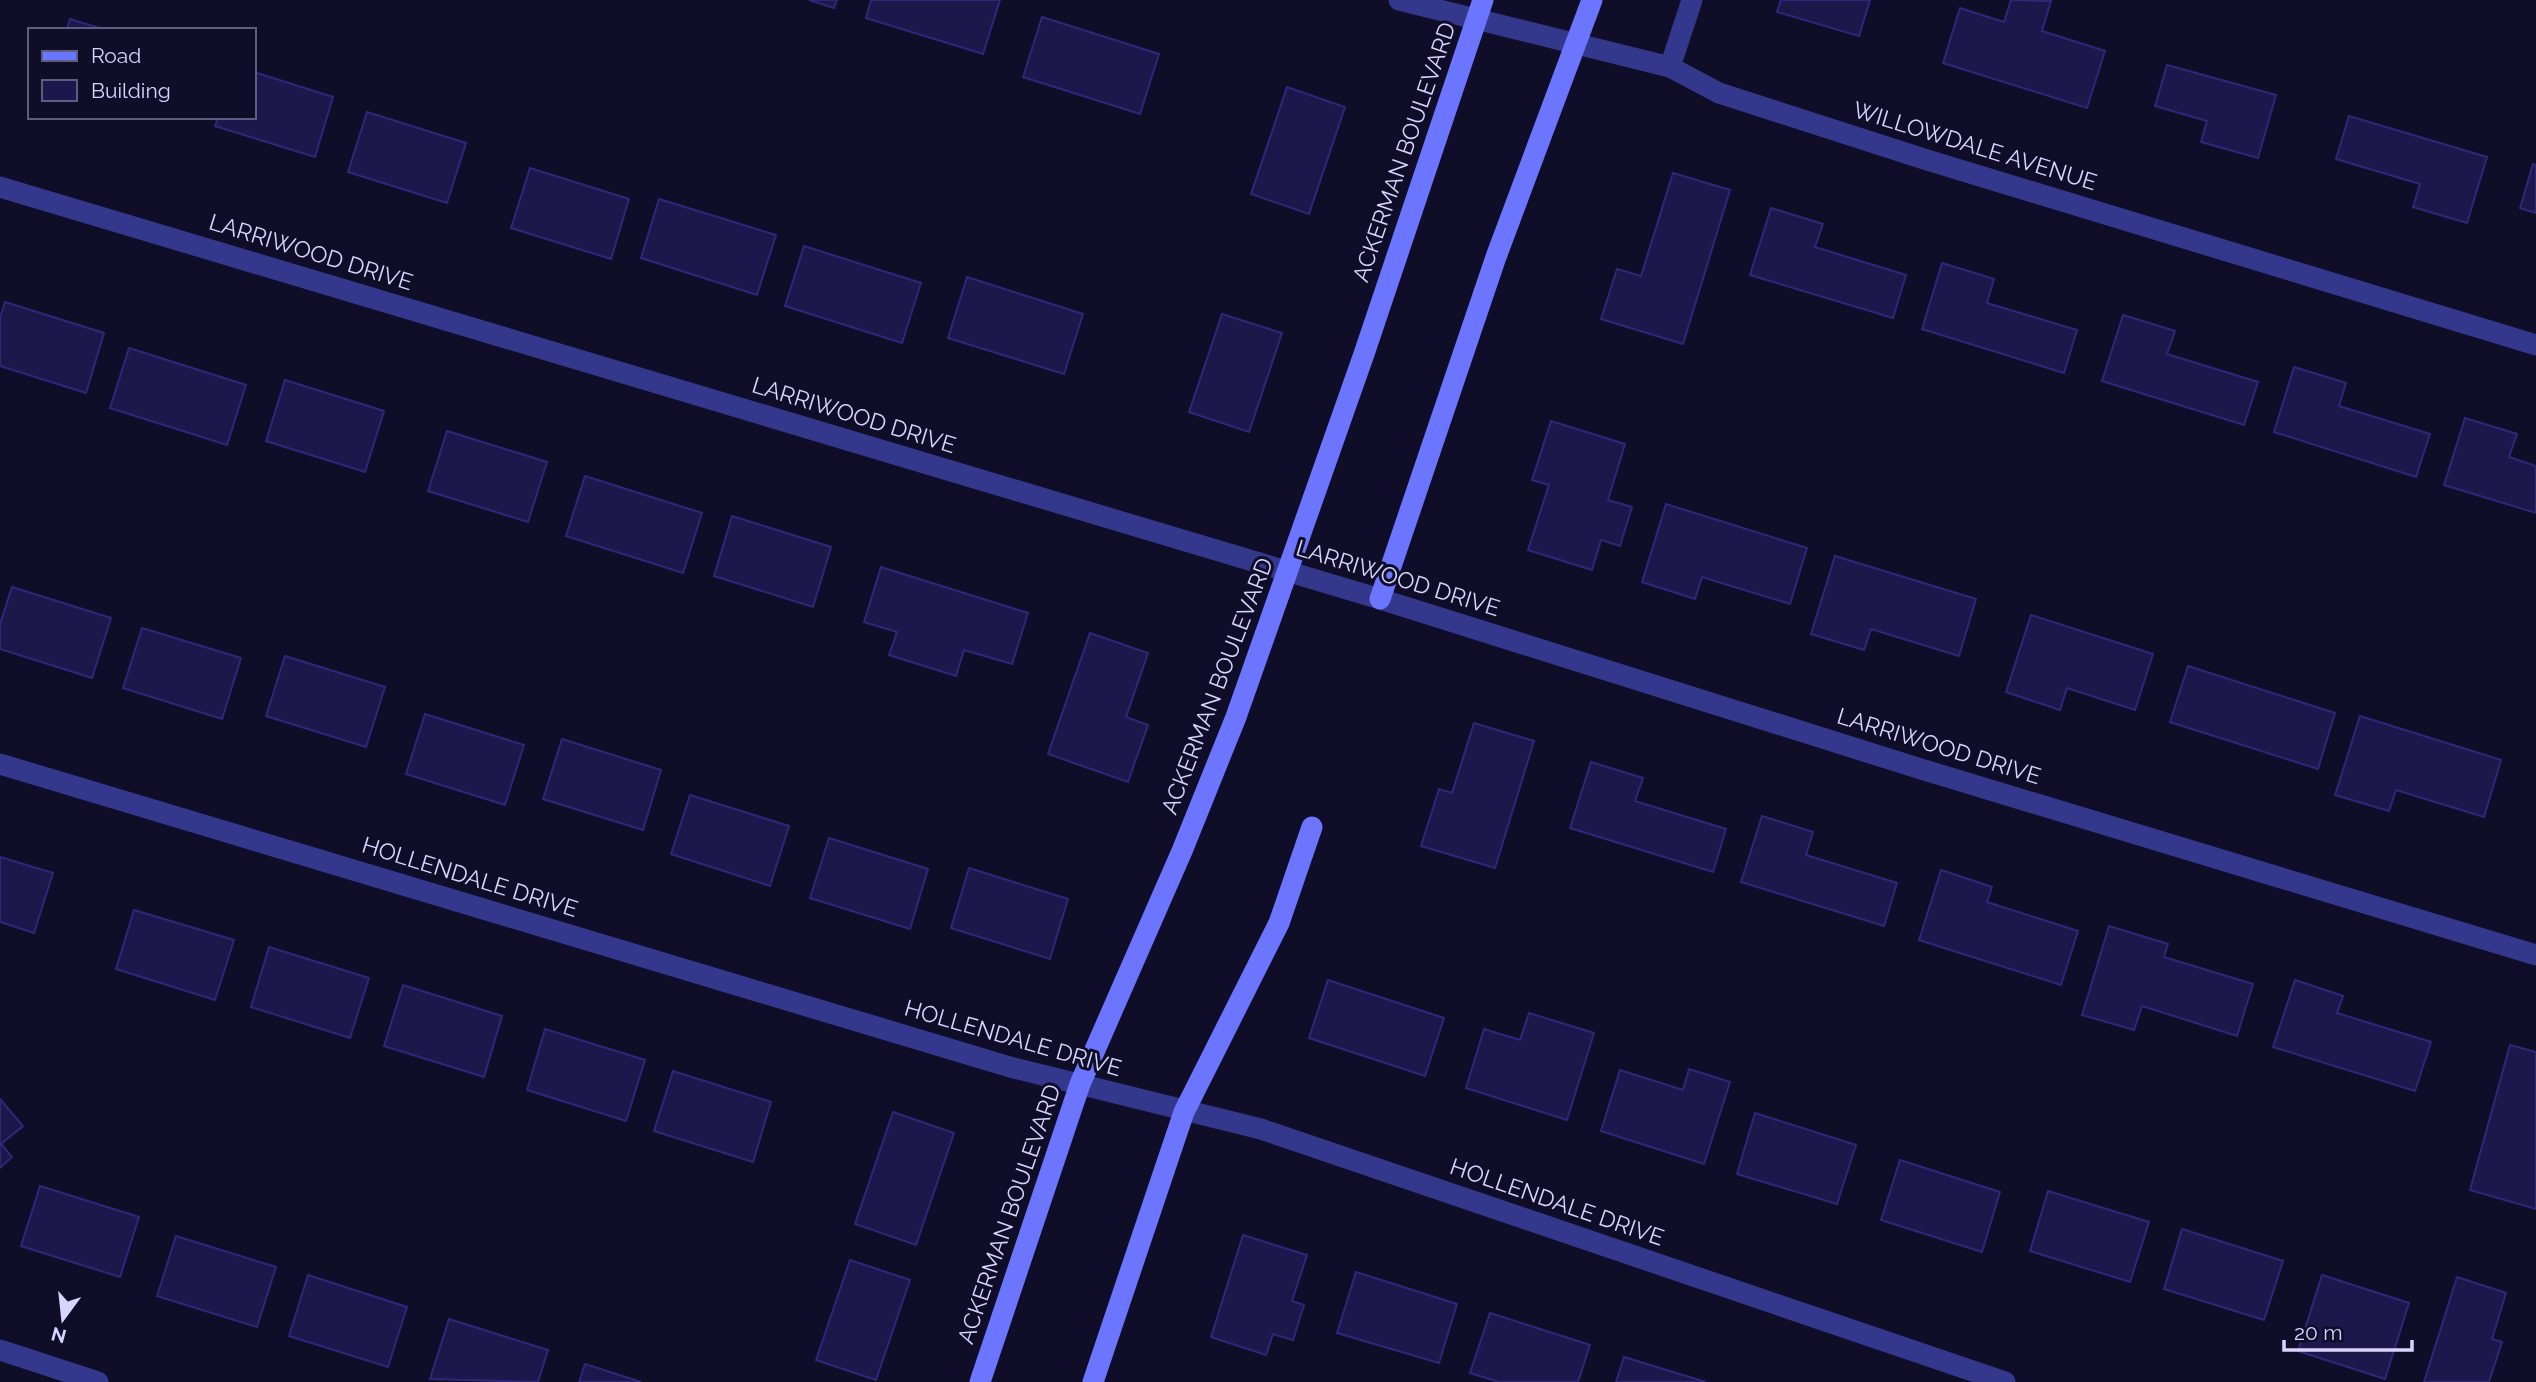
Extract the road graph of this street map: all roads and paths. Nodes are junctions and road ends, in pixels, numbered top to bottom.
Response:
1 (1399, 0) edge
2 (1483, 0) edge
3 (1592, 0) edge
4 (1692, 0) edge
5 (1476, 21) junction
6 (1576, 43) junction
7 (1670, 66) junction
8 (0, 187) edge
9 (2536, 345) edge
10 (1288, 572) junction
11 (1380, 599) junction
12 (0, 764) edge
13 (1312, 827) dead end
14 (2536, 955) edge
15 (1080, 1084) junction
16 (1184, 1112) junction
17 (0, 1350) edge
18 (1979, 1378) edge
19 (99, 1382) edge
20 (980, 1382) edge
21 (1093, 1382) edge
22 (2006, 1382) edge

1 - 5 street, WILLOWDALE AVENUE
2 - 5 street, ACKERMAN BOULEVARD
3 - 6 street
4 - 7 street
5 - 6 street, WILLOWDALE AVENUE
5 - 10 street, ACKERMAN BOULEVARD
6 - 7 street, WILLOWDALE AVENUE
6 - 11 street
7 - 9 street, WILLOWDALE AVENUE
8 - 10 street, LARRIWOOD DRIVE
10 - 11 street, LARRIWOOD DRIVE
10 - 15 street, ACKERMAN BOULEVARD
11 - 14 street, LARRIWOOD DRIVE
12 - 15 street, HOLLENDALE DRIVE
13 - 16 street
15 - 16 street, HOLLENDALE DRIVE
15 - 20 street, ACKERMAN BOULEVARD
16 - 18 street, HOLLENDALE DRIVE
16 - 21 street
17 - 19 street
18 - 22 street, HOLLENDALE DRIVE

